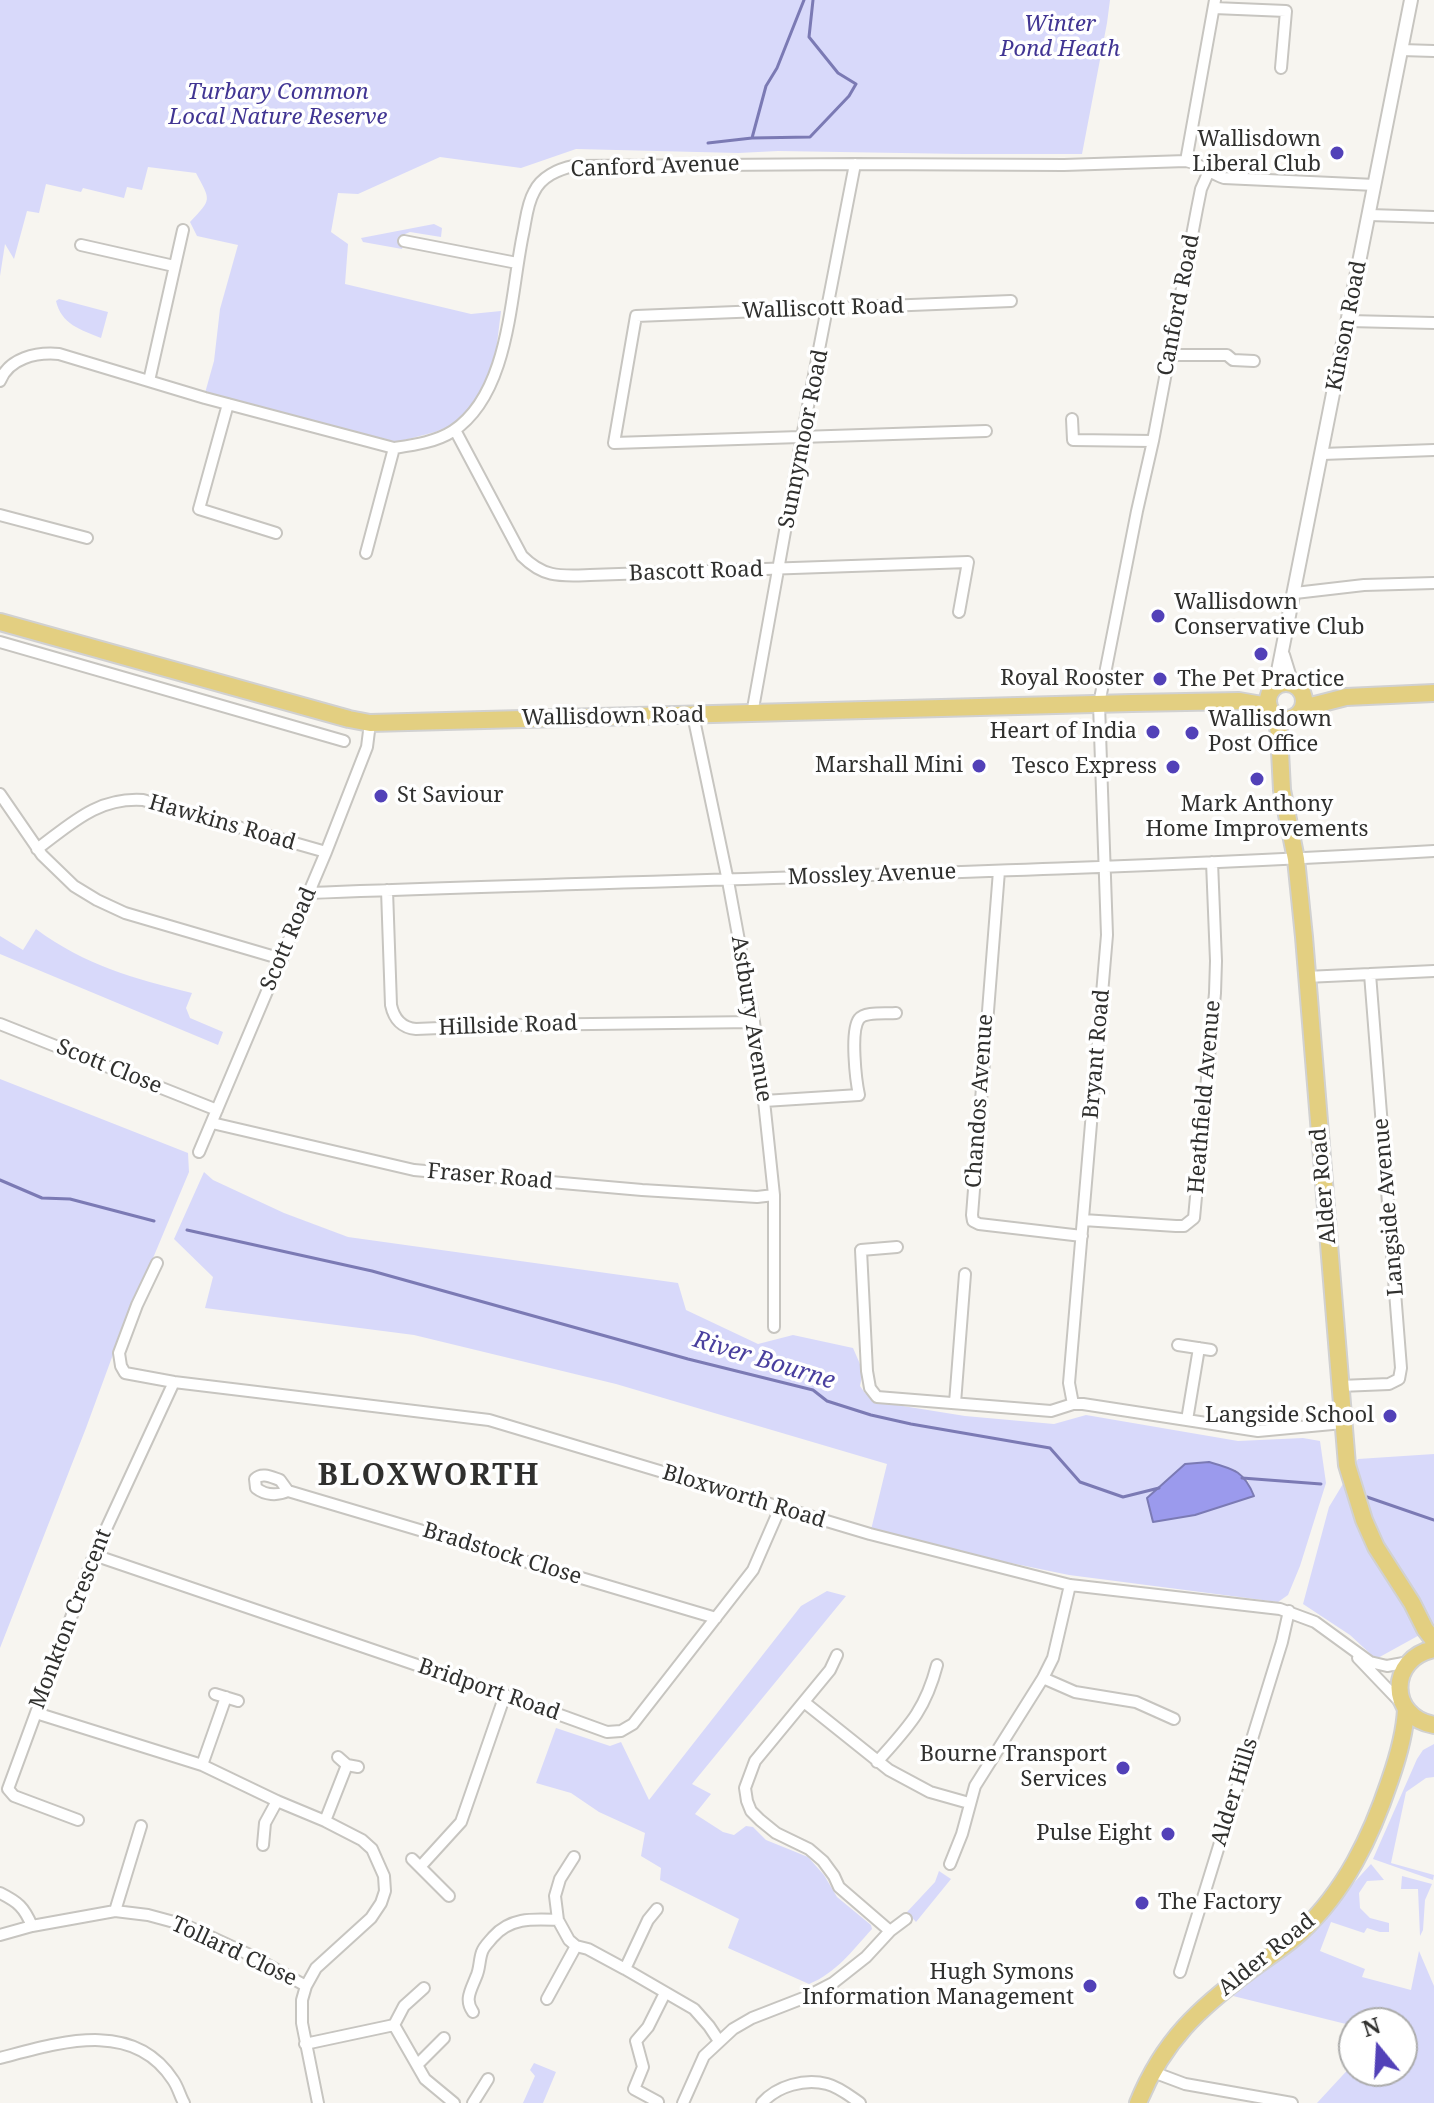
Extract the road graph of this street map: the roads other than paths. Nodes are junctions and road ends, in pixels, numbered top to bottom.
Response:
1 (1411, 0) edge
2 (1215, 4) edge
3 (1288, 5) edge
4 (1401, 50) junction
5 (1434, 51) edge
6 (1281, 68) dead end
7 (1186, 161) junction
8 (855, 164) junction
9 (1209, 171) junction
10 (1375, 185) junction
11 (1369, 215) junction
12 (1434, 217) edge
13 (183, 230) dead end
14 (404, 241) dead end
15 (81, 245) dead end
16 (517, 263) junction
17 (174, 266) junction
18 (1011, 301) dead end
19 (828, 310) junction
20 (1348, 321) junction
21 (1434, 323) edge
22 (1170, 355) junction
23 (1254, 361) dead end
24 (1, 377) edge
25 (149, 381) junction
26 (228, 404) junction
27 (1072, 419) dead end
28 (455, 430) junction
29 (986, 431) dead end
30 (802, 437) junction
31 (1153, 441) junction
32 (394, 448) junction
33 (1434, 450) edge
34 (1322, 454) junction
35 (0, 515) edge
36 (276, 533) dead end
37 (87, 538) dead end
38 (366, 553) dead end
39 (780, 569) junction
40 (1434, 583) edge
41 (1295, 593) junction
42 (959, 612) dead end
43 (0, 622) edge
44 (0, 642) edge
45 (1282, 652) junction
46 (1296, 686) junction
47 (1434, 693) edge
48 (1346, 697) junction
49 (1270, 699) junction
50 (1099, 704) junction
51 (1302, 710) junction
52 (752, 714) junction
53 (693, 715) junction
54 (370, 723) junction
55 (344, 741) dead end
56 (1281, 756) junction
57 (2, 803) edge
58 (37, 849) junction
59 (1434, 851) edge
60 (326, 852) junction
61 (1296, 859) junction
62 (1212, 862) junction
63 (1106, 866) junction
64 (999, 871) junction
65 (728, 881) junction
66 (387, 890) junction
67 (309, 893) junction
68 (282, 959) junction
69 (1434, 971) edge
70 (1370, 974) junction
71 (1306, 977) junction
72 (896, 1013) dead end
73 (754, 1022) junction
74 (0, 1024) edge
75 (764, 1101) junction
76 (217, 1110) junction
77 (212, 1123) junction
78 (199, 1152) dead end
79 (774, 1195) junction
80 (1083, 1220) junction
81 (1082, 1236) junction
82 (897, 1247) dead end
83 (157, 1263) dead end
84 (965, 1274) dead end
85 (774, 1327) dead end
86 (1178, 1345) dead end
87 (174, 1382) junction
88 (1340, 1386) junction
89 (955, 1403) junction
90 (1073, 1404) junction
91 (1187, 1420) junction
92 (1343, 1423) junction
93 (288, 1491) dead end
94 (780, 1508) junction
95 (94, 1555) junction
96 (1070, 1585) junction
97 (1412, 1603) junction
98 (1289, 1611) junction
99 (716, 1618) junction
100 (1434, 1641) edge
101 (1434, 1649) edge
102 (1352, 1650) junction
103 (837, 1655) dead end
104 (1411, 1660) junction
105 (937, 1665) dead end
106 (1043, 1678) junction
107 (505, 1695) junction
108 (238, 1701) dead end
109 (804, 1702) junction
110 (1406, 1708) junction
111 (36, 1713) junction
112 (1174, 1719) dead end
113 (1434, 1726) edge
114 (1399, 1753) junction
115 (877, 1762) junction
116 (348, 1763) dead end
117 (202, 1765) junction
118 (277, 1801) junction
119 (969, 1803) junction
120 (78, 1820) dead end
121 (325, 1821) junction
122 (141, 1826) dead end
123 (263, 1845) dead end
124 (574, 1857) dead end
125 (950, 1864) dead end
126 (0, 1893) edge
127 (449, 1896) dead end
128 (657, 1909) dead end
129 (115, 1911) junction
130 (906, 1919) dead end
131 (558, 1920) junction
132 (32, 1926) junction
133 (890, 1931) junction
134 (0, 1935) edge
135 (576, 1946) junction
136 (625, 1969) junction
137 (1180, 1972) dead end
138 (306, 1986) junction
139 (424, 1988) dead end
140 (665, 1993) junction
141 (547, 1999) dead end
142 (473, 2012) dead end
143 (394, 2025) junction
144 (444, 2038) dead end
145 (719, 2041) junction
146 (305, 2044) junction
147 (0, 2058) edge
148 (417, 2065) junction
149 (1153, 2072) junction
150 (488, 2079) dead end
151 (658, 2102) edge
152 (184, 2103) edge
153 (318, 2103) edge
154 (454, 2103) edge
155 (473, 2103) edge
156 (683, 2103) edge
157 (762, 2103) edge
158 (860, 2103) edge
159 (1138, 2103) edge
160 (1292, 2103) edge

1 - 4 street, Kinson Road
2 - 3 street
2 - 7 street
3 - 6 street
4 - 5 street
4 - 10 street, Kinson Road
7 - 8 street, Canford Avenue
7 - 9 street, Canford Avenue
8 - 16 street, Canford Avenue
8 - 19 street, Sunnymoor Road
9 - 10 street, Canford Avenue
9 - 22 street, Canford Road
10 - 11 street, Kinson Road
11 - 12 street
11 - 20 street, Kinson Road
13 - 17 street
14 - 16 street
15 - 17 street
16 - 28 street, Canford Avenue
17 - 25 street
18 - 19 street, Walliscott Road
19 - 30 street, Sunnymoor Road
19 - 30 street, Walliscott Road
20 - 21 street
20 - 34 street, Kinson Road
22 - 23 street
22 - 31 street, Canford Road
24 - 25 street, Canford Avenue
25 - 26 street, Canford Avenue
26 - 32 street, Canford Avenue
26 - 36 street
27 - 31 street
28 - 32 street, Canford Avenue
28 - 39 street, Bascott Road
29 - 30 street
30 - 39 street, Sunnymoor Road
31 - 50 street, Canford Road
32 - 38 street
33 - 34 street
34 - 41 street, Kinson Road
35 - 37 street
39 - 42 street, Bascott Road
39 - 52 street, Sunnymoor Road
40 - 41 street
41 - 45 street, Kinson Road
43 - 54 main road, Wallisdown Road
44 - 55 street
45 - 46 street, Kinson Road
45 - 49 street, Kinson Road
46 - 48 main road
46 - 49 main road
46 - 51 main road
47 - 48 main road
48 - 51 main road
49 - 50 main road, Wallisdown Road
49 - 51 main road
49 - 56 main road, Alder Road
50 - 52 main road, Wallisdown Road
50 - 63 street, Bryant Road
51 - 56 main road, Alder Road
52 - 53 main road, Wallisdown Road
53 - 54 main road, Wallisdown Road
53 - 65 street, Astbury Avenue
54 - 60 street, Scott Road
56 - 61 main road, Alder Road
57 - 58 street
58 - 60 street, Hawkins Road
58 - 68 street
59 - 61 street, Mossley Avenue
60 - 67 street, Scott Road
61 - 62 street, Mossley Avenue
61 - 71 main road, Alder Road
62 - 63 street, Mossley Avenue
62 - 80 street, Heathfield Avenue
63 - 64 street, Mossley Avenue
63 - 80 street, Bryant Road
64 - 65 street, Mossley Avenue
64 - 81 street, Chandos Avenue
65 - 66 street, Mossley Avenue
65 - 73 street, Astbury Avenue
66 - 67 street, Mossley Avenue
66 - 73 street, Hillside Road
67 - 68 street, Scott Road
68 - 76 street, Scott Road
69 - 70 street
70 - 71 street
70 - 88 street, Langside Avenue
71 - 88 main road, Alder Road
72 - 75 street
73 - 75 street, Astbury Avenue
74 - 76 street, Scott Close
75 - 79 street, Astbury Avenue
76 - 77 street, Scott Road
77 - 78 street, Scott Road
77 - 79 street, Fraser Road
79 - 85 street, Astbury Avenue
80 - 81 street, Bryant Road
81 - 90 street, Bryant Road
82 - 89 street
83 - 87 street, Bloxworth Road
84 - 89 street
86 - 91 street
87 - 94 street, Bloxworth Road
87 - 95 street, Monkton Crescent
88 - 92 main road, Alder Road
89 - 90 street
90 - 91 street
91 - 92 street
92 - 97 main road, Alder Road
93 - 99 street, Bradstock Close
94 - 96 street, Bloxworth Road
94 - 99 street, Bridport Road
95 - 107 street, Bridport Road
95 - 111 street, Monkton Crescent
96 - 98 street, Bloxworth Road
96 - 106 street
97 - 100 main road, Alder Road
97 - 104 main road, Alder Road
98 - 102 street, Bloxworth Road
98 - 137 street, Alder Hills
99 - 107 street, Bridport Road
101 - 104 main road
102 - 104 street, Bloxworth Road
102 - 110 street, Bloxworth Road
103 - 109 street
104 - 110 main road, Alder Road
105 - 115 street
106 - 112 street
106 - 119 street
107 - 127 street
108 - 117 street
109 - 115 street
109 - 133 street
110 - 113 main road
110 - 114 main road, Alder Road
111 - 117 street
111 - 120 street, Monkton Crescent
113 - 114 main road
114 - 149 main road, Alder Road
115 - 119 street
116 - 121 street
117 - 118 street
118 - 121 street
118 - 123 street
119 - 125 street
121 - 138 street
122 - 129 street
124 - 131 street
126 - 132 street
128 - 136 street
129 - 132 street, Tollard Close
129 - 138 street, Tollard Close
130 - 133 street
131 - 135 street
131 - 142 street
132 - 134 street, Tollard Close
133 - 145 street
135 - 136 street
135 - 141 street
136 - 140 street
138 - 146 street
139 - 143 street
140 - 145 street
140 - 151 street
143 - 146 street
143 - 148 street
144 - 148 street
145 - 156 street
146 - 153 street
147 - 152 street
148 - 154 street
149 - 159 main road, Alder Road
149 - 160 street
150 - 155 street
157 - 158 street

